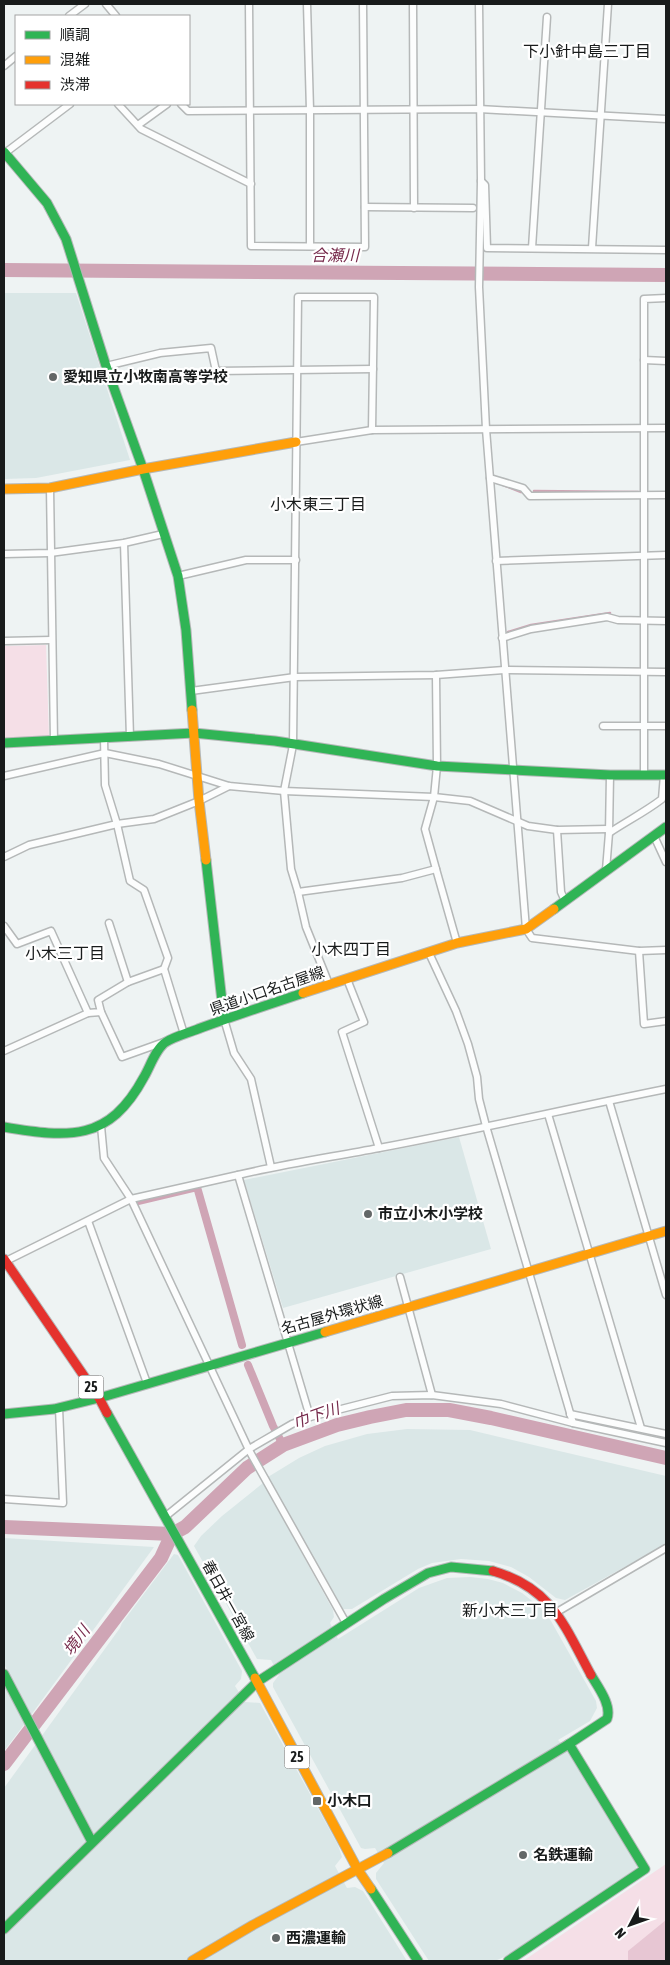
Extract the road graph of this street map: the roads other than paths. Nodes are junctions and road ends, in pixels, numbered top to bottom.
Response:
1 (85, 4) edge
2 (106, 4) edge
3 (249, 4) edge
4 (307, 4) edge
5 (363, 4) edge
6 (413, 4) edge
7 (479, 4) edge
8 (608, 4) edge
9 (70, 15) edge
10 (115, 15) edge
11 (547, 17) dead end
12 (15, 57) edge
13 (4, 66) edge
14 (69, 105) edge
15 (119, 105) edge
16 (165, 105) edge
17 (182, 105) edge
18 (364, 108) junction
19 (414, 109) junction
20 (479, 109) junction
21 (250, 110) junction
22 (310, 110) junction
23 (540, 111) junction
24 (601, 115) junction
25 (666, 119) edge
26 (138, 125) junction
27 (4, 152) edge
28 (481, 181) junction
29 (251, 184) junction
30 (365, 207) junction
31 (414, 208) junction
32 (473, 208) dead end
33 (310, 246) junction
34 (532, 248) junction
35 (592, 248) junction
36 (666, 250) edge
37 (666, 298) edge
38 (644, 360) junction
39 (666, 360) edge
40 (106, 366) junction
41 (296, 369) junction
42 (373, 369) junction
43 (644, 428) junction
44 (666, 428) edge
45 (486, 429) junction
46 (372, 430) junction
47 (296, 442) junction
48 (143, 469) junction
49 (490, 478) junction
50 (50, 488) junction
51 (4, 489) edge
52 (644, 495) junction
53 (666, 495) edge
54 (163, 534) junction
55 (124, 543) junction
56 (50, 553) junction
57 (4, 554) edge
58 (644, 555) junction
59 (666, 555) edge
60 (296, 560) junction
61 (496, 561) junction
62 (178, 576) junction
63 (644, 621) junction
64 (666, 621) edge
65 (502, 638) junction
66 (51, 640) junction
67 (4, 641) edge
68 (504, 670) junction
69 (644, 672) junction
70 (666, 672) edge
71 (436, 675) junction
72 (295, 677) junction
73 (191, 691) junction
74 (604, 726) dead end
75 (644, 726) junction
76 (666, 726) edge
77 (194, 733) junction
78 (130, 737) junction
79 (104, 738) junction
80 (54, 741) junction
81 (4, 743) edge
82 (293, 745) junction
83 (105, 753) junction
84 (437, 766) junction
85 (514, 771) junction
86 (610, 775) junction
87 (644, 775) junction
88 (665, 775) edge
89 (4, 776) edge
90 (198, 776) junction
91 (229, 786) junction
92 (284, 792) junction
93 (434, 797) junction
94 (199, 801) junction
95 (518, 822) junction
96 (117, 824) junction
97 (666, 827) edge
98 (557, 830) junction
99 (609, 831) junction
100 (654, 836) junction
101 (4, 857) edge
102 (666, 862) edge
103 (436, 868) junction
104 (606, 870) junction
105 (298, 892) junction
106 (565, 901) junction
107 (108, 923) dead end
108 (4, 926) edge
109 (526, 929) junction
110 (457, 943) junction
111 (666, 950) edge
112 (640, 951) junction
113 (429, 953) junction
114 (164, 968) junction
115 (347, 979) junction
116 (128, 982) junction
117 (329, 984) junction
118 (101, 1012) junction
119 (88, 1013) junction
120 (224, 1019) junction
121 (666, 1021) edge
122 (184, 1034) junction
123 (165, 1042) junction
124 (4, 1051) edge
125 (666, 1089) edge
126 (609, 1101) junction
127 (548, 1114) junction
128 (101, 1126) junction
129 (486, 1126) junction
130 (4, 1127) edge
131 (379, 1148) junction
132 (271, 1167) junction
133 (238, 1175) junction
134 (131, 1199) junction
135 (88, 1221) junction
136 (666, 1231) edge
137 (649, 1236) junction
138 (590, 1253) junction
139 (4, 1261) edge
140 (529, 1271) junction
141 (400, 1277) dead end
142 (666, 1294) edge
143 (409, 1307) junction
144 (288, 1342) junction
145 (208, 1366) junction
146 (147, 1383) junction
147 (432, 1395) junction
148 (99, 1398) junction
149 (58, 1408) junction
150 (4, 1414) edge
151 (570, 1414) junction
152 (310, 1416) junction
153 (573, 1423) junction
154 (641, 1428) junction
155 (666, 1434) edge
156 (666, 1443) edge
157 (249, 1450) junction
158 (4, 1499) edge
159 (167, 1518) junction
160 (666, 1548) edge
161 (557, 1612) junction
162 (346, 1623) junction
163 (4, 1674) edge
164 (257, 1682) junction
165 (569, 1744) junction
166 (92, 1842) junction
167 (358, 1870) junction
168 (4, 1929) edge
169 (192, 1961) edge
170 (418, 1961) edge
171 (508, 1961) edge

1 - 9 street
2 - 10 street
3 - 21 street
4 - 22 street
5 - 18 street
6 - 19 street
7 - 20 street
8 - 24 street
11 - 23 street
12 - 13 street
14 - 27 street
15 - 26 street
16 - 26 street
17 - 21 street
18 - 19 street
18 - 22 street
18 - 30 street
19 - 20 street
19 - 31 street
20 - 23 street
20 - 28 street
21 - 22 street
21 - 29 street
22 - 33 street
23 - 24 street
23 - 34 street
24 - 25 street
24 - 35 street
26 - 29 street
27 - 40 street
28 - 34 street
28 - 45 street
29 - 33 street
30 - 31 street
30 - 33 street
31 - 32 street
34 - 35 street
35 - 36 street
37 - 38 street
38 - 39 street
38 - 43 street
40 - 41 street
40 - 48 street
41 - 42 street
41 - 42 street
41 - 47 street
42 - 46 street
43 - 44 street
43 - 45 street
43 - 52 street
45 - 46 street
45 - 49 street
46 - 47 street
47 - 48 street
47 - 60 street
48 - 50 street
48 - 54 street
49 - 52 street
49 - 61 street
50 - 51 street
50 - 56 street
52 - 53 street
52 - 58 street
54 - 55 street
54 - 62 street
55 - 56 street
55 - 78 street
56 - 57 street
56 - 66 street
58 - 59 street
58 - 61 street
58 - 63 street
60 - 62 street
60 - 72 street
61 - 65 street
62 - 73 street
63 - 64 street
63 - 65 street
63 - 69 street
65 - 68 street
66 - 67 street
66 - 80 street
68 - 69 street
68 - 71 street
68 - 85 street
69 - 70 street
69 - 75 street
71 - 72 street
71 - 84 street
72 - 73 street
72 - 82 street
73 - 77 street
74 - 75 street
75 - 76 street
75 - 87 street
77 - 78 street
77 - 82 street
77 - 90 street
78 - 79 street
79 - 80 street
79 - 83 street
80 - 81 street
82 - 84 street
82 - 92 street
83 - 89 street
83 - 90 street
83 - 96 street
84 - 85 street
84 - 93 street
85 - 86 street
85 - 95 street
86 - 87 street
86 - 99 street
87 - 88 street
88 - 99 street
90 - 91 street
90 - 94 street
91 - 92 street
91 - 94 street
92 - 93 street
92 - 105 street
93 - 95 street
93 - 103 street
94 - 96 street
94 - 120 street
95 - 98 street
95 - 109 street
96 - 101 street
96 - 114 street
97 - 100 street, 県道小口名古屋線
98 - 99 street
98 - 106 street
99 - 104 street
100 - 102 street
100 - 104 street, 県道小口名古屋線
103 - 105 street
103 - 110 street
104 - 106 street, 県道小口名古屋線
105 - 117 street
106 - 109 street, 県道小口名古屋線
107 - 116 street
108 - 119 street
109 - 110 street, 県道小口名古屋線
109 - 112 street
110 - 113 street, 県道小口名古屋線
111 - 112 street
112 - 121 street
113 - 115 street, 県道小口名古屋線
113 - 129 street
114 - 116 street
114 - 122 street
115 - 117 street, 県道小口名古屋線
115 - 131 street
116 - 118 street
117 - 120 street, 県道小口名古屋線
118 - 119 street
118 - 123 street
119 - 124 street
120 - 122 street, 県道小口名古屋線
120 - 132 street
122 - 123 street, 県道小口名古屋線
123 - 128 street
125 - 126 street
126 - 127 street
126 - 137 street
127 - 129 street
127 - 138 street
128 - 130 street
128 - 134 street
129 - 131 street
129 - 140 street
131 - 132 street
132 - 133 street
133 - 134 street
133 - 144 street
134 - 135 street
134 - 145 street
135 - 139 street
135 - 146 street
136 - 137 street, 名古屋外環状線
137 - 138 street, 名古屋外環状線
137 - 142 street
138 - 140 street, 名古屋外環状線
138 - 154 street
139 - 148 street, 春日井一宮線 / 25
140 - 143 street, 名古屋外環状線
140 - 151 street
141 - 143 street
143 - 144 street, 名古屋外環状線
143 - 147 street
144 - 145 street, 名古屋外環状線
144 - 152 street
145 - 146 street, 名古屋外環状線
145 - 157 street
146 - 148 street, 名古屋外環状線
147 - 152 street
147 - 153 street
148 - 149 street, 名古屋外環状線
148 - 159 street, 春日井一宮線 / 25
149 - 150 street, 名古屋外環状線
149 - 158 street
151 - 153 street
151 - 154 street
152 - 157 street
153 - 156 street
154 - 155 street
157 - 159 street
157 - 162 street
159 - 164 street, 春日井一宮線 / 25
160 - 161 street
161 - 162 street
161 - 165 street
162 - 164 street
163 - 166 street
164 - 166 street
164 - 167 street, 春日井一宮線 / 25
165 - 167 street
165 - 171 street
166 - 168 street
167 - 169 street
167 - 170 street, 春日井一宮線 / 25

